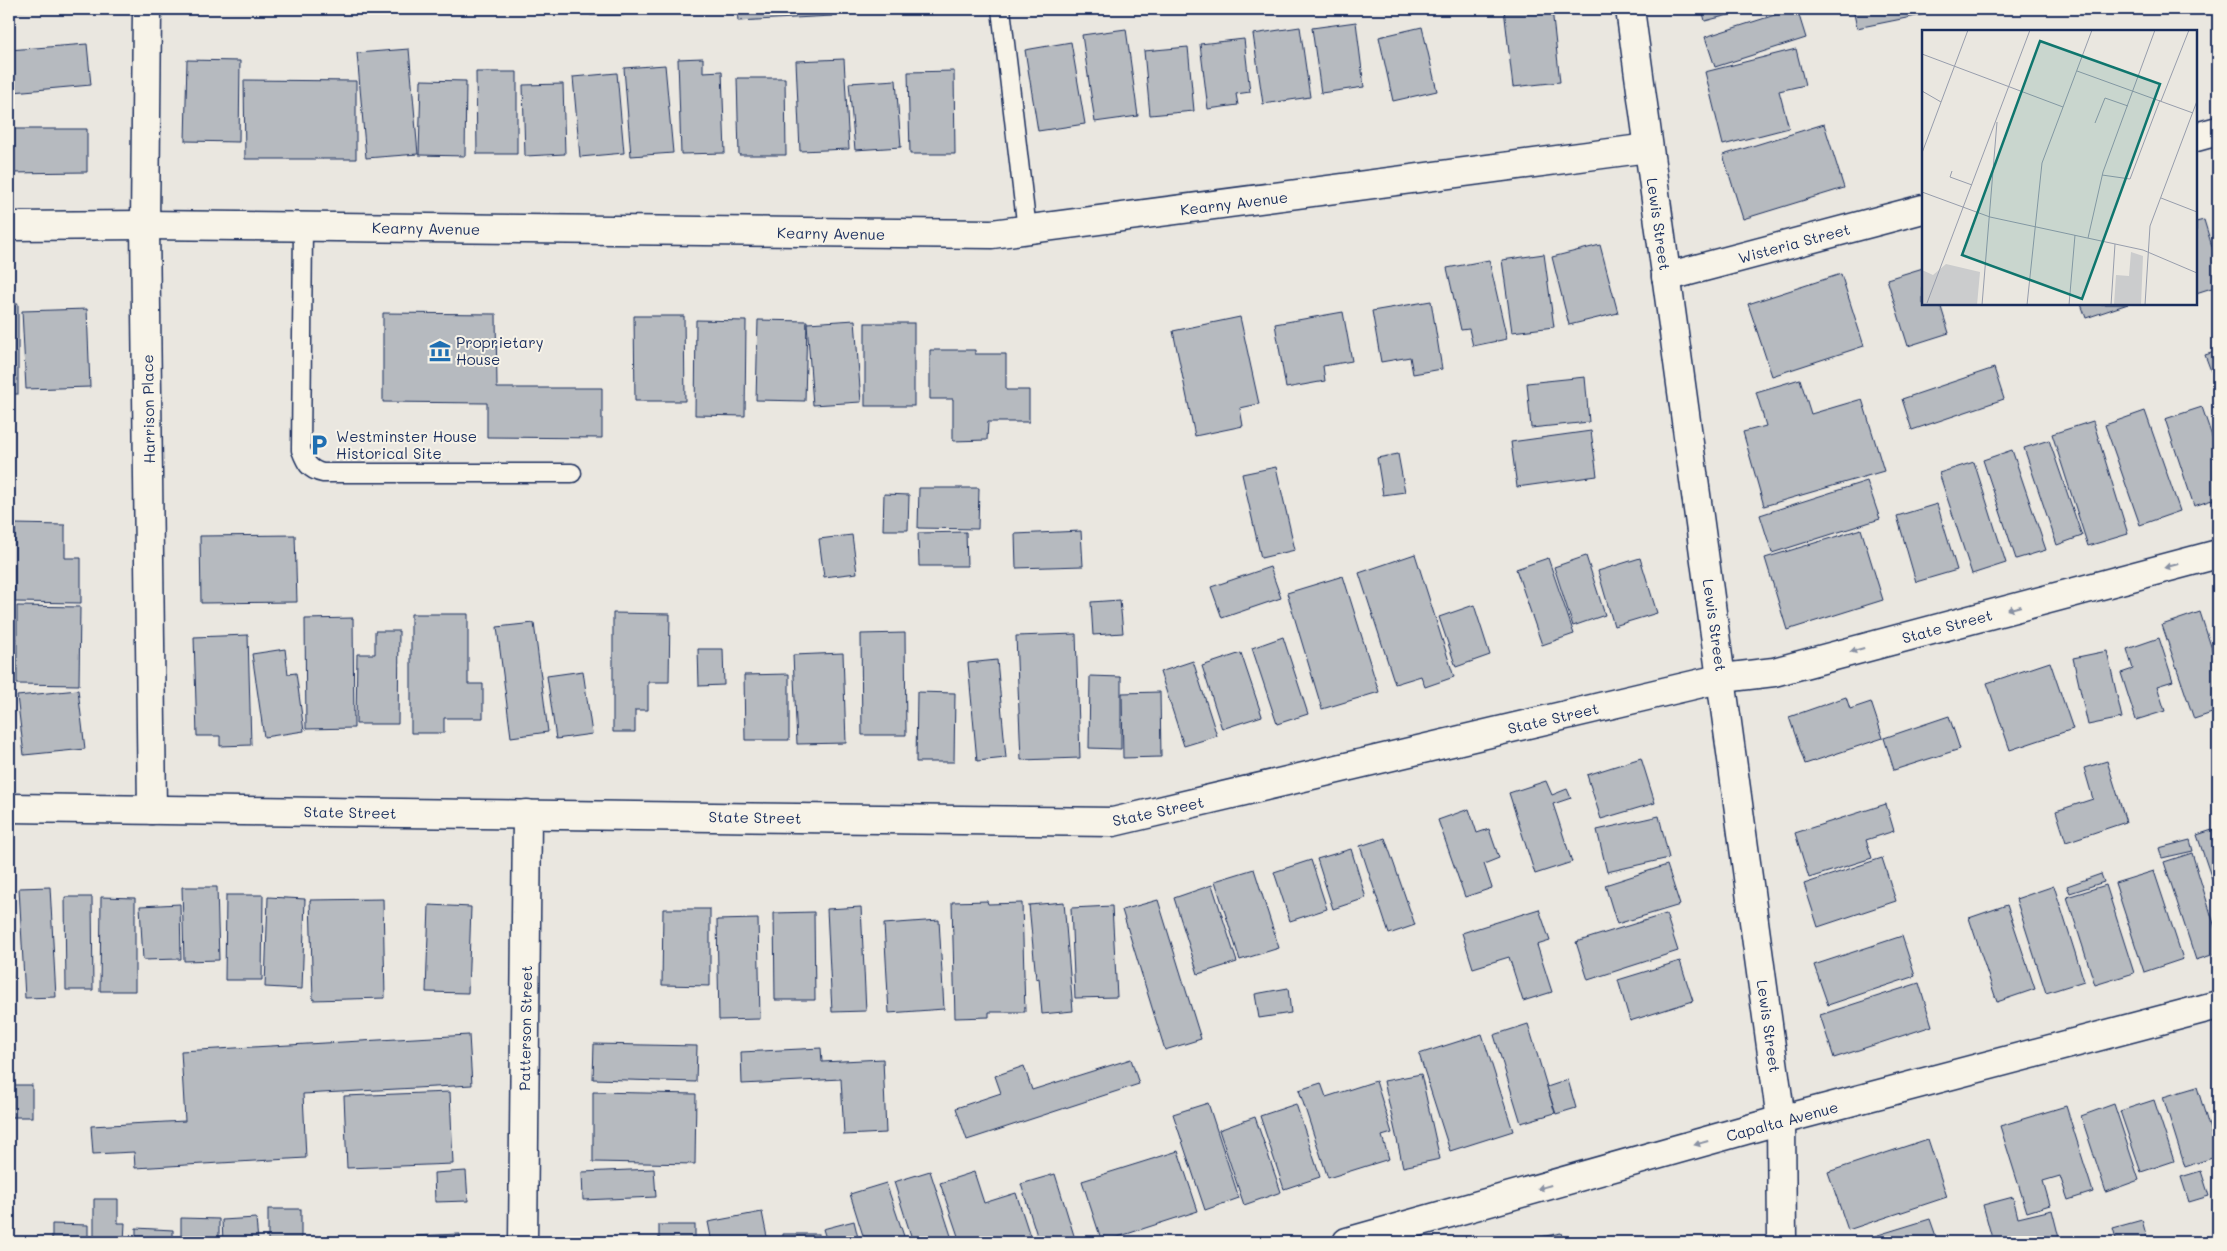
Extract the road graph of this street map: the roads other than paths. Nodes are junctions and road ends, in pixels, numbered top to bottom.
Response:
1 (147, 9) edge
2 (1001, 9) edge
3 (1630, 9) edge
4 (2218, 131) edge
5 (2197, 137) edge
6 (1648, 148) junction
7 (1922, 209) edge
8 (145, 225) junction
9 (9, 226) edge
10 (303, 227) junction
11 (1027, 230) junction
12 (1666, 276) junction
13 (572, 473) dead end
14 (2218, 554) edge
15 (1722, 678) junction
16 (9, 808) edge
17 (152, 810) junction
18 (527, 814) junction
19 (2218, 1005) edge
20 (1782, 1120) junction
21 (523, 1242) edge
22 (1347, 1242) edge
23 (1782, 1242) edge

1 - 8 street, Harrison Place
2 - 11 lane
3 - 6 street, Lewis Street
4 - 5 street
6 - 11 street, Kearny Avenue
6 - 12 street, Lewis Street
7 - 12 street, Wisteria Street
8 - 9 street, Kearny Avenue
8 - 10 street, Kearny Avenue
8 - 17 street, Harrison Place
10 - 11 street, Kearny Avenue
10 - 13 lane
12 - 15 street, Lewis Street
14 -> 15 street, State Street
15 - 18 street, State Street
15 - 20 street, Lewis Street
16 - 17 street, State Street
17 - 18 street, State Street
18 - 21 street, Patterson Street
19 - 20 street, Capalta Avenue
20 -> 22 street, Capalta Avenue
20 - 23 street, Lewis Street

